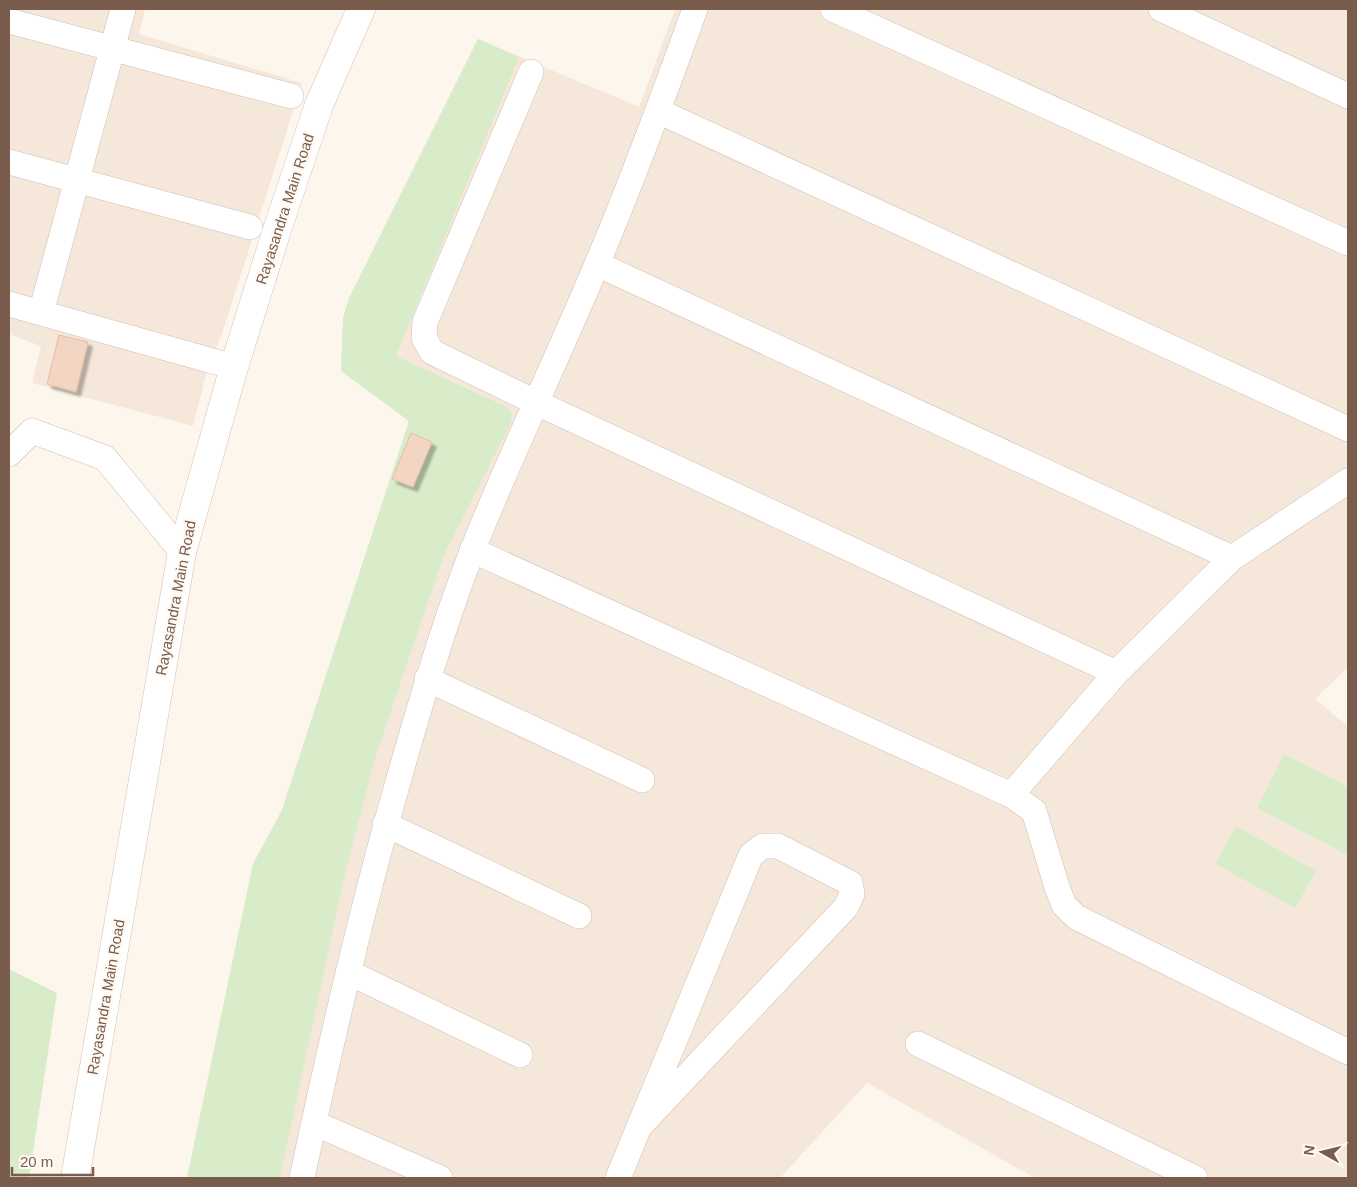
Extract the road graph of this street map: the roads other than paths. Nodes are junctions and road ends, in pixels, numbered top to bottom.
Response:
1 (123, 9) edge
2 (361, 9) edge
3 (695, 9) edge
4 (833, 9) edge
5 (1161, 9) edge
6 (9, 21) edge
7 (112, 48) junction
8 (531, 72) dead end
9 (291, 96) dead end
10 (1348, 96) edge
11 (658, 111) junction
12 (9, 162) edge
13 (77, 180) junction
14 (250, 227) dead end
15 (1348, 243) edge
16 (598, 264) junction
17 (9, 304) edge
18 (41, 313) junction
19 (234, 367) junction
20 (535, 402) junction
21 (1348, 428) edge
22 (9, 454) edge
23 (1348, 481) edge
24 (472, 550) junction
25 (182, 552) junction
26 (1232, 558) junction
27 (1116, 673) junction
28 (427, 679) junction
29 (642, 780) dead end
30 (1011, 795) junction
31 (385, 824) junction
32 (579, 916) dead end
33 (348, 972) junction
34 (918, 1044) dead end
35 (1348, 1052) edge
36 (520, 1055) dead end
37 (314, 1123) junction
38 (639, 1127) junction
39 (75, 1178) edge
40 (302, 1178) edge
41 (440, 1178) edge
42 (618, 1178) edge
43 (1195, 1178) edge

1 - 7 street
2 - 19 street, Rayasandra Main Road
3 - 11 street
4 - 15 street
5 - 10 street
6 - 7 street
7 - 9 street
7 - 13 street
8 - 20 street
11 - 16 street
11 - 21 street
12 - 13 street
13 - 14 street
13 - 18 street
16 - 20 street
16 - 26 street
17 - 18 street
18 - 19 street
19 - 25 street, Rayasandra Main Road
20 - 24 street
20 - 27 street
22 - 25 street
23 - 26 street
24 - 28 street
24 - 30 street
25 - 39 street, Rayasandra Main Road
26 - 27 street
27 - 30 street
28 - 29 street
28 - 31 street
30 - 35 street
31 - 32 street
31 - 33 street
33 - 36 street
33 - 37 street
34 - 43 street
37 - 40 street
37 - 41 street
38 - 38 street
38 - 42 street

